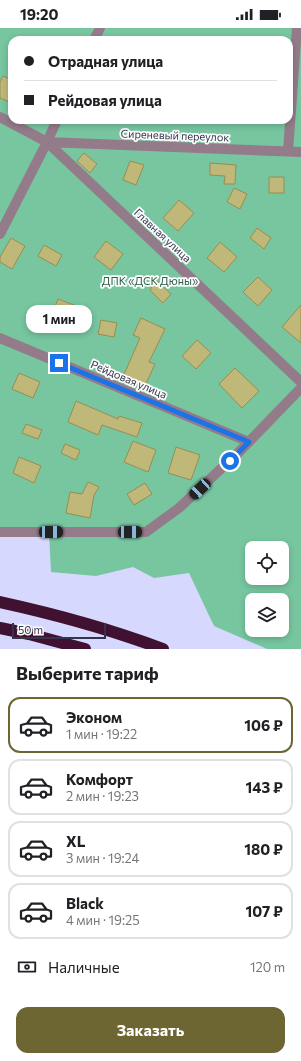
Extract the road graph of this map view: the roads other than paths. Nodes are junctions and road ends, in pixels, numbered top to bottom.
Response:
1 (297, 28) edge
2 (293, 83) edge
3 (13, 124) edge
4 (55, 124) edge
5 (290, 124) edge
6 (47, 142) junction
7 (288, 151) junction
8 (301, 152) edge
9 (0, 234) edge
10 (0, 338) edge
11 (301, 382) edge
12 (301, 388) edge
13 (249, 442) junction
14 (0, 532) edge
15 (0, 602) edge
16 (0, 628) edge
17 (85, 649) edge
18 (162, 649) edge

1 - 2 street
3 - 6 street, Главная улица
4 - 6 street
5 - 7 street
6 - 7 street, Сиреневый переулок
6 - 9 street
6 - 11 street, Главная улица
7 - 8 street, Сиреневый переулок
10 - 13 street, Рейдовая улица
12 - 13 street
13 - 14 street
15 - 18 highway
16 - 17 highway

